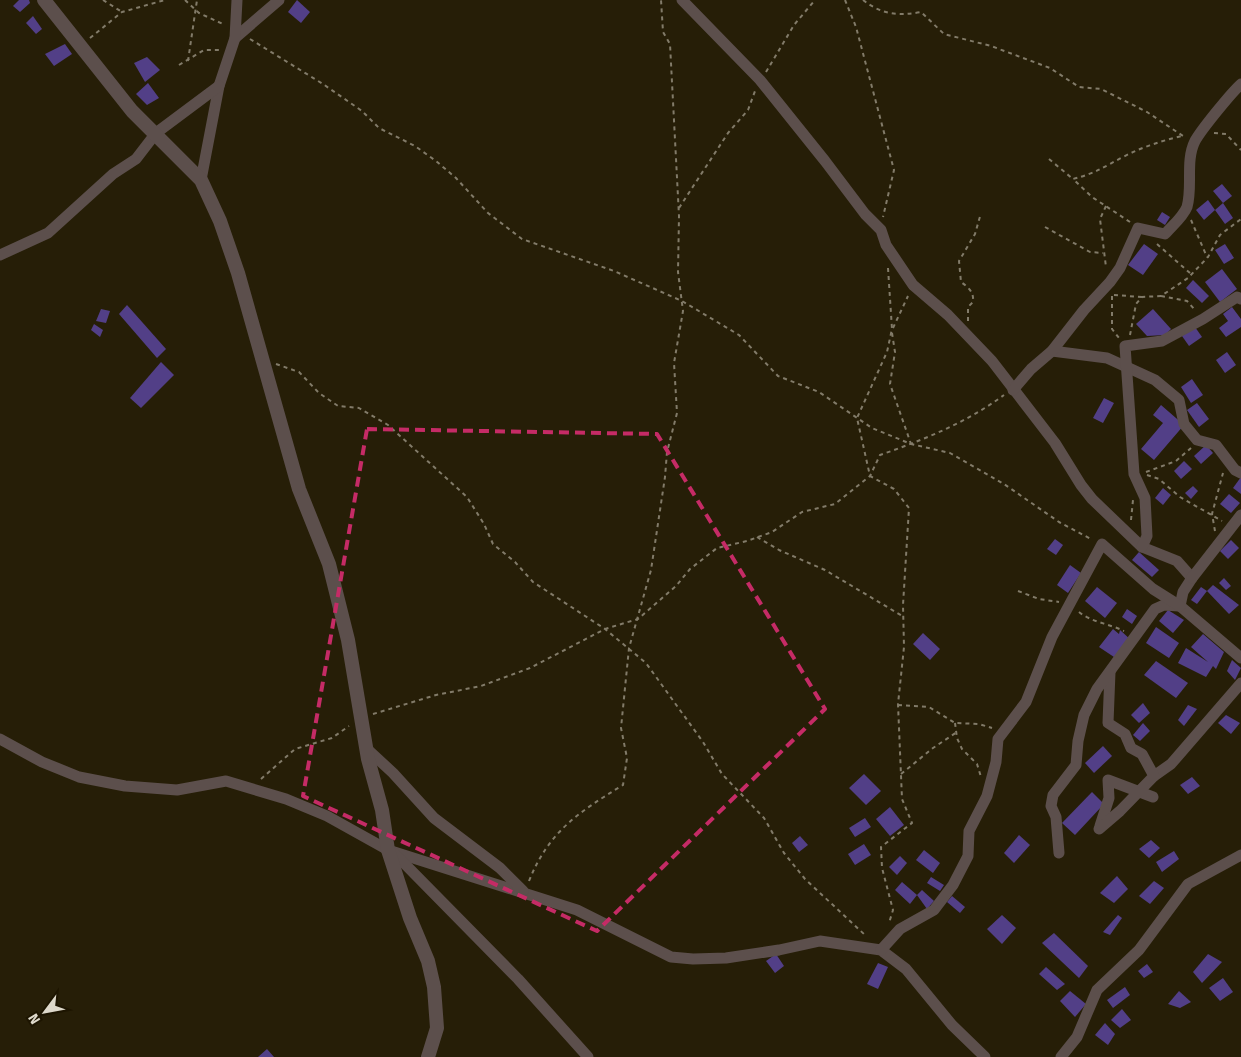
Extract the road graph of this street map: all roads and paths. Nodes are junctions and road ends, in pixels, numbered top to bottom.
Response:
1 (44, 0) edge
2 (103, 0) edge
3 (165, 0) edge
4 (185, 0) edge
5 (197, 0) edge
6 (237, 0) edge
7 (279, 0) edge
8 (661, 0) edge
9 (682, 0) edge
10 (815, 0) edge
11 (845, 0) edge
12 (864, 0) edge
13 (195, 11) junction
14 (122, 12) junction
15 (235, 38) junction
16 (81, 46) junction
17 (231, 50) junction
18 (188, 61) junction
19 (180, 65) dead end
20 (760, 80) junction
21 (1241, 84) edge
22 (219, 86) junction
23 (1203, 132) junction
24 (156, 133) junction
25 (1182, 136) junction
26 (1194, 142) junction
27 (1241, 150) edge
28 (1049, 159) dead end
29 (1073, 179) junction
30 (201, 180) junction
31 (1106, 206) junction
32 (679, 208) junction
33 (1186, 209) junction
34 (981, 213) dead end
35 (1241, 220) edge
36 (1045, 226) dead end
37 (1138, 228) junction
38 (881, 230) junction
39 (1103, 253) junction
40 (0, 255) edge
41 (1208, 258) junction
42 (887, 266) dead end
43 (1191, 274) junction
44 (1110, 282) junction
45 (913, 285) junction
46 (1161, 296) junction
47 (1142, 297) junction
48 (1240, 297) edge
49 (682, 301) junction
50 (1203, 319) junction
51 (892, 329) junction
52 (968, 336) junction
53 (1126, 346) junction
54 (1052, 351) junction
55 (262, 359) junction
56 (1125, 365) junction
57 (1012, 390) junction
58 (857, 418) junction
59 (1197, 440) junction
60 (910, 444) junction
61 (1227, 458) junction
62 (1241, 473) edge
63 (870, 476) junction
64 (1137, 480) junction
65 (1212, 514) junction
66 (1241, 515) edge
67 (1232, 528) junction
68 (1130, 535) junction
69 (757, 537) junction
70 (1102, 544) junction
71 (1142, 547) junction
72 (1217, 547) junction
73 (1192, 578) junction
74 (1018, 591) dead end
75 (1069, 604) junction
76 (1180, 606) junction
77 (904, 617) junction
78 (638, 619) junction
79 (605, 629) junction
80 (1136, 636) junction
81 (629, 648) junction
82 (1241, 658) edge
83 (1110, 672) junction
84 (1241, 683) edge
85 (898, 705) junction
86 (360, 718) junction
87 (955, 723) junction
88 (957, 732) junction
89 (1004, 732) junction
90 (0, 739) edge
91 (366, 748) junction
92 (901, 774) junction
93 (1154, 776) junction
94 (251, 788) junction
95 (987, 791) junction
96 (1153, 797) dead end
97 (390, 851) junction
98 (1059, 853) dead end
99 (1241, 855) edge
100 (524, 892) junction
101 (888, 926) dead end
102 (881, 950) junction
103 (428, 1057) edge
104 (588, 1057) edge
105 (985, 1057) edge
106 (1061, 1057) edge

1 - 16 street
2 - 14 path
3 - 14 path
4 - 13 path
5 - 13 path
6 - 15 street
7 - 15 street
8 - 32 path
9 - 20 street
10 - 20 path
11 - 38 path
12 - 25 path
13 - 15 path
13 - 18 path
14 - 16 path
15 - 17 street
15 - 49 path
16 - 24 street
17 - 18 path
17 - 22 street
18 - 19 path
20 - 32 path
20 - 38 street
21 - 23 street
22 - 24 street
22 - 30 street
23 - 25 path
23 - 26 street
23 - 27 path
24 - 30 street
24 - 40 street
25 - 26 path
25 - 29 path
26 - 33 street
28 - 29 path
29 - 31 path
30 - 55 street
31 - 37 path
31 - 39 path
32 - 49 path
33 - 37 street
33 - 41 path
34 - 52 path
35 - 41 path
36 - 39 path
37 - 43 path
37 - 44 street
38 - 45 street
39 - 44 path
41 - 43 path
42 - 51 path
43 - 46 path
44 - 54 street
45 - 51 path
45 - 52 street
46 - 47 path
46 - 50 path
47 - 53 path
47 - 53 path
48 - 50 street
49 - 58 path
49 - 78 path
50 - 53 street
51 - 58 path
51 - 60 path
52 - 57 street
53 - 56 street
54 - 56 street
54 - 57 street
55 - 79 path
55 - 86 street
56 - 59 street
56 - 64 street
57 - 60 path
57 - 68 street
58 - 60 path
58 - 63 path
59 - 61 street
59 - 65 path
60 - 63 path
60 - 70 path
61 - 62 street
61 - 65 path
63 - 69 path
63 - 77 path
64 - 68 path
64 - 71 street
65 - 67 path
65 - 72 path
66 - 67 street
67 - 72 street
68 - 71 street
69 - 77 path
69 - 78 path
70 - 75 street
70 - 76 street
71 - 73 street
72 - 73 street
73 - 76 street
74 - 75 path
75 - 80 path
75 - 89 street
76 - 80 street
76 - 82 street
77 - 85 path
78 - 79 path
78 - 81 path
79 - 81 path
79 - 86 path
80 - 83 street
81 - 100 path
81 - 102 path
83 - 93 street
83 - 98 street
84 - 93 street
85 - 87 path
85 - 92 path
86 - 91 street
86 - 94 path
87 - 88 path
87 - 89 path
88 - 92 path
88 - 95 path
89 - 95 street
90 - 94 street
91 - 97 street
91 - 100 street
92 - 101 path
93 - 96 street
94 - 97 street
95 - 102 street
97 - 100 street
97 - 103 street
97 - 104 street
99 - 106 street
100 - 102 street
102 - 105 street

